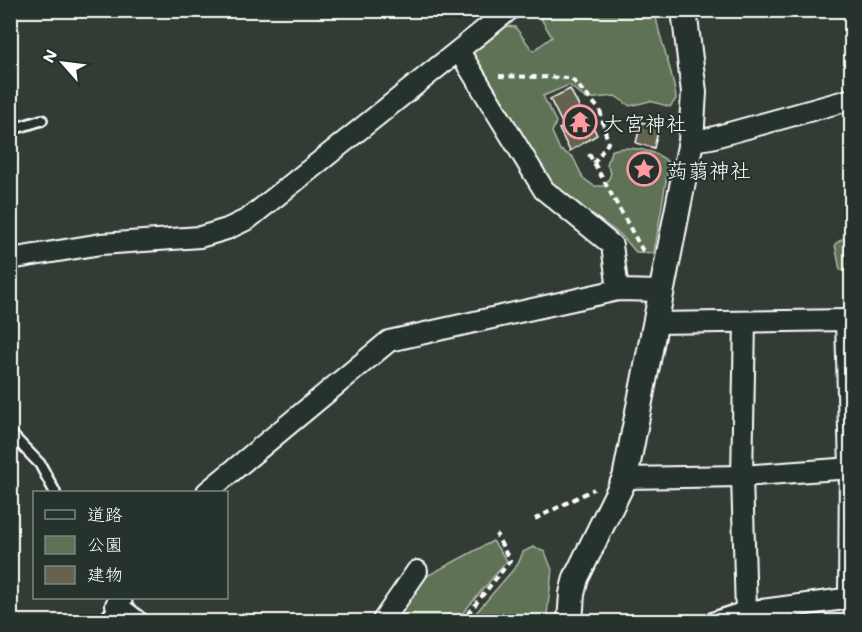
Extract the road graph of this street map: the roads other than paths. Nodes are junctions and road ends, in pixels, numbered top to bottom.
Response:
1 (509, 10) edge
2 (684, 10) edge
3 (459, 51) junction
4 (852, 99) edge
5 (42, 120) dead end
6 (10, 130) edge
7 (691, 141) junction
8 (10, 259) edge
9 (618, 290) junction
10 (662, 291) junction
11 (745, 322) junction
12 (656, 323) junction
13 (10, 433) edge
14 (851, 468) edge
15 (742, 476) junction
16 (625, 478) junction
17 (54, 491) edge
18 (208, 491) edge
19 (417, 571) dead end
20 (850, 598) edge
21 (117, 600) edge
22 (746, 612) junction
23 (102, 621) edge
24 (138, 621) edge
25 (382, 621) edge
26 (570, 621) edge
27 (717, 621) edge

1 - 3 street
2 - 7 street
3 - 8 street
3 - 9 street
4 - 7 street
5 - 6 lane
7 - 10 street
9 - 10 street
9 - 18 street
10 - 12 street
11 - 12 street
11 - 14 street
11 - 15 street
12 - 16 street
13 - 17 lane
14 - 15 street
14 - 20 street
15 - 16 street
15 - 22 street
16 - 26 street
19 - 25 street
20 - 22 street
21 - 23 lane
21 - 24 street
22 - 27 street

